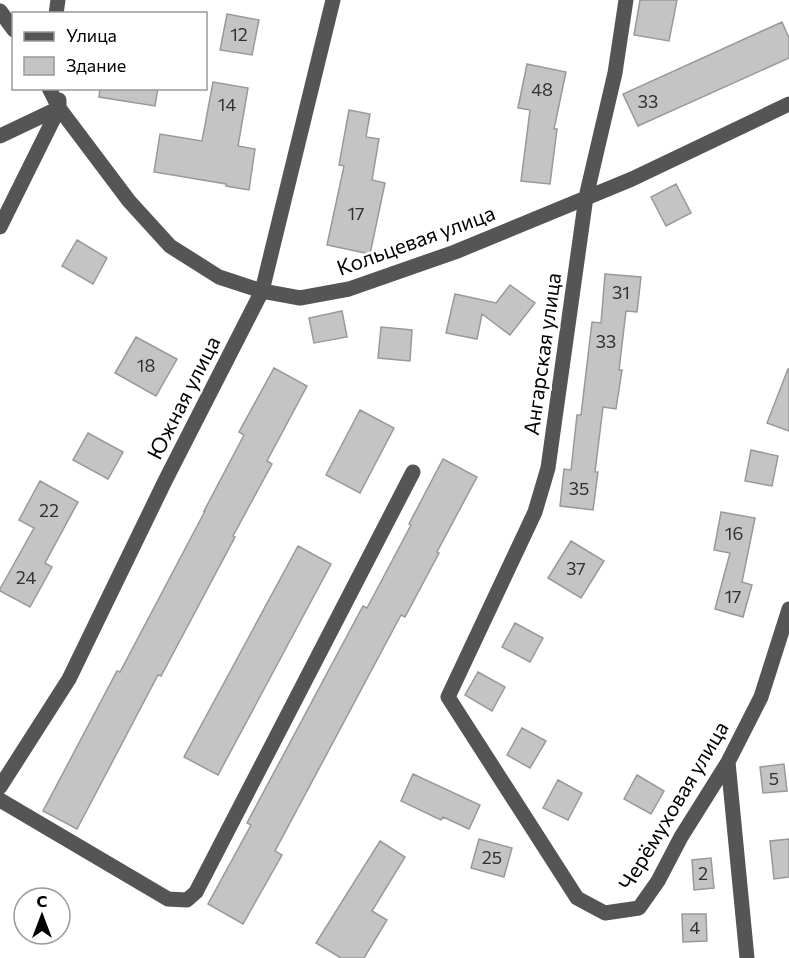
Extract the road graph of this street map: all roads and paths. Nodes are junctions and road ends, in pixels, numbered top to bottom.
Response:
1 (333, 0) edge
2 (626, 0) edge
3 (0, 11) edge
4 (12, 27) edge
5 (50, 90) edge
6 (58, 90) edge
7 (789, 104) edge
8 (59, 108) junction
9 (0, 136) edge
10 (586, 197) junction
11 (0, 227) edge
12 (262, 291) junction
13 (413, 472) dead end
14 (789, 609) edge
15 (448, 697) joint
16 (728, 762) junction
17 (0, 787) edge
18 (0, 800) edge
19 (747, 958) edge

1 - 12 street, Южная улица
2 - 10 street, Ангарская улица
3 - 4 street
5 - 8 street, Кольцевая улица
6 - 8 street
7 - 10 street, Кольцевая улица
8 - 9 street
8 - 11 street
8 - 12 street, Кольцевая улица
10 - 12 street, Кольцевая улица
10 - 15 street, Ангарская улица
12 - 17 street, Южная улица
13 - 18 street
14 - 16 street, Черёмуховая улица
15 - 16 street, Черёмуховая улица
16 - 19 street

